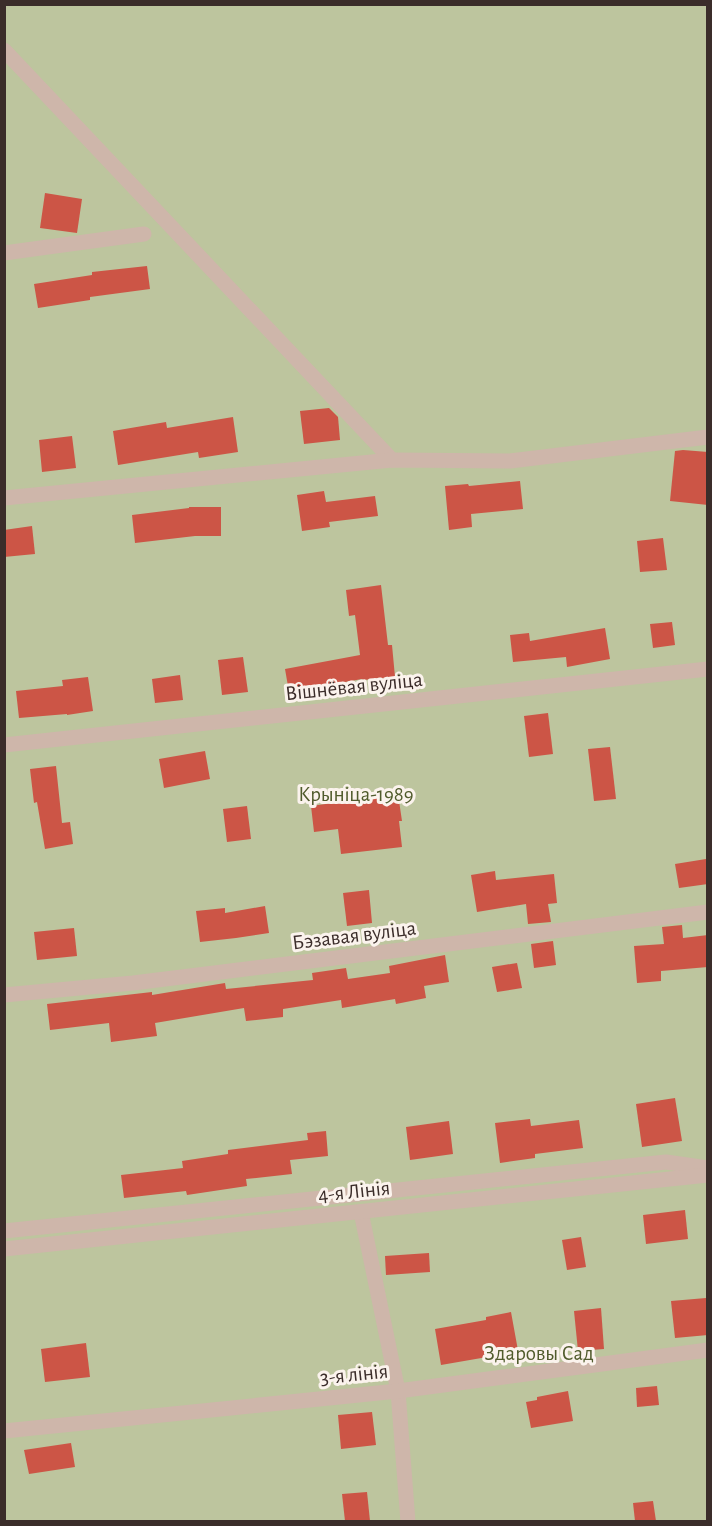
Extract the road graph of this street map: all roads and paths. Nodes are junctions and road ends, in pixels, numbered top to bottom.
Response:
1 (4, 50) edge
2 (144, 234) dead end
3 (4, 253) edge
4 (708, 437) edge
5 (392, 460) junction
6 (4, 498) edge
7 (708, 669) edge
8 (4, 745) edge
9 (708, 912) edge
10 (4, 995) edge
11 (708, 1168) edge
12 (708, 1175) edge
13 (361, 1212) junction
14 (4, 1232) edge
15 (4, 1250) edge
16 (708, 1350) edge
17 (398, 1391) junction
18 (4, 1431) edge
19 (408, 1521) edge

1 - 5 street
2 - 3 street
4 - 5 street
5 - 6 street
7 - 8 street, Вішнёвая вуліца
9 - 10 street, Бэзавая вуліца
11 - 14 street
12 - 13 street, 4-я Лінія
13 - 15 street, 4-я Лінія
13 - 17 street
16 - 17 street, 3-я лінія
17 - 18 street, 3-я лінія
17 - 19 street

